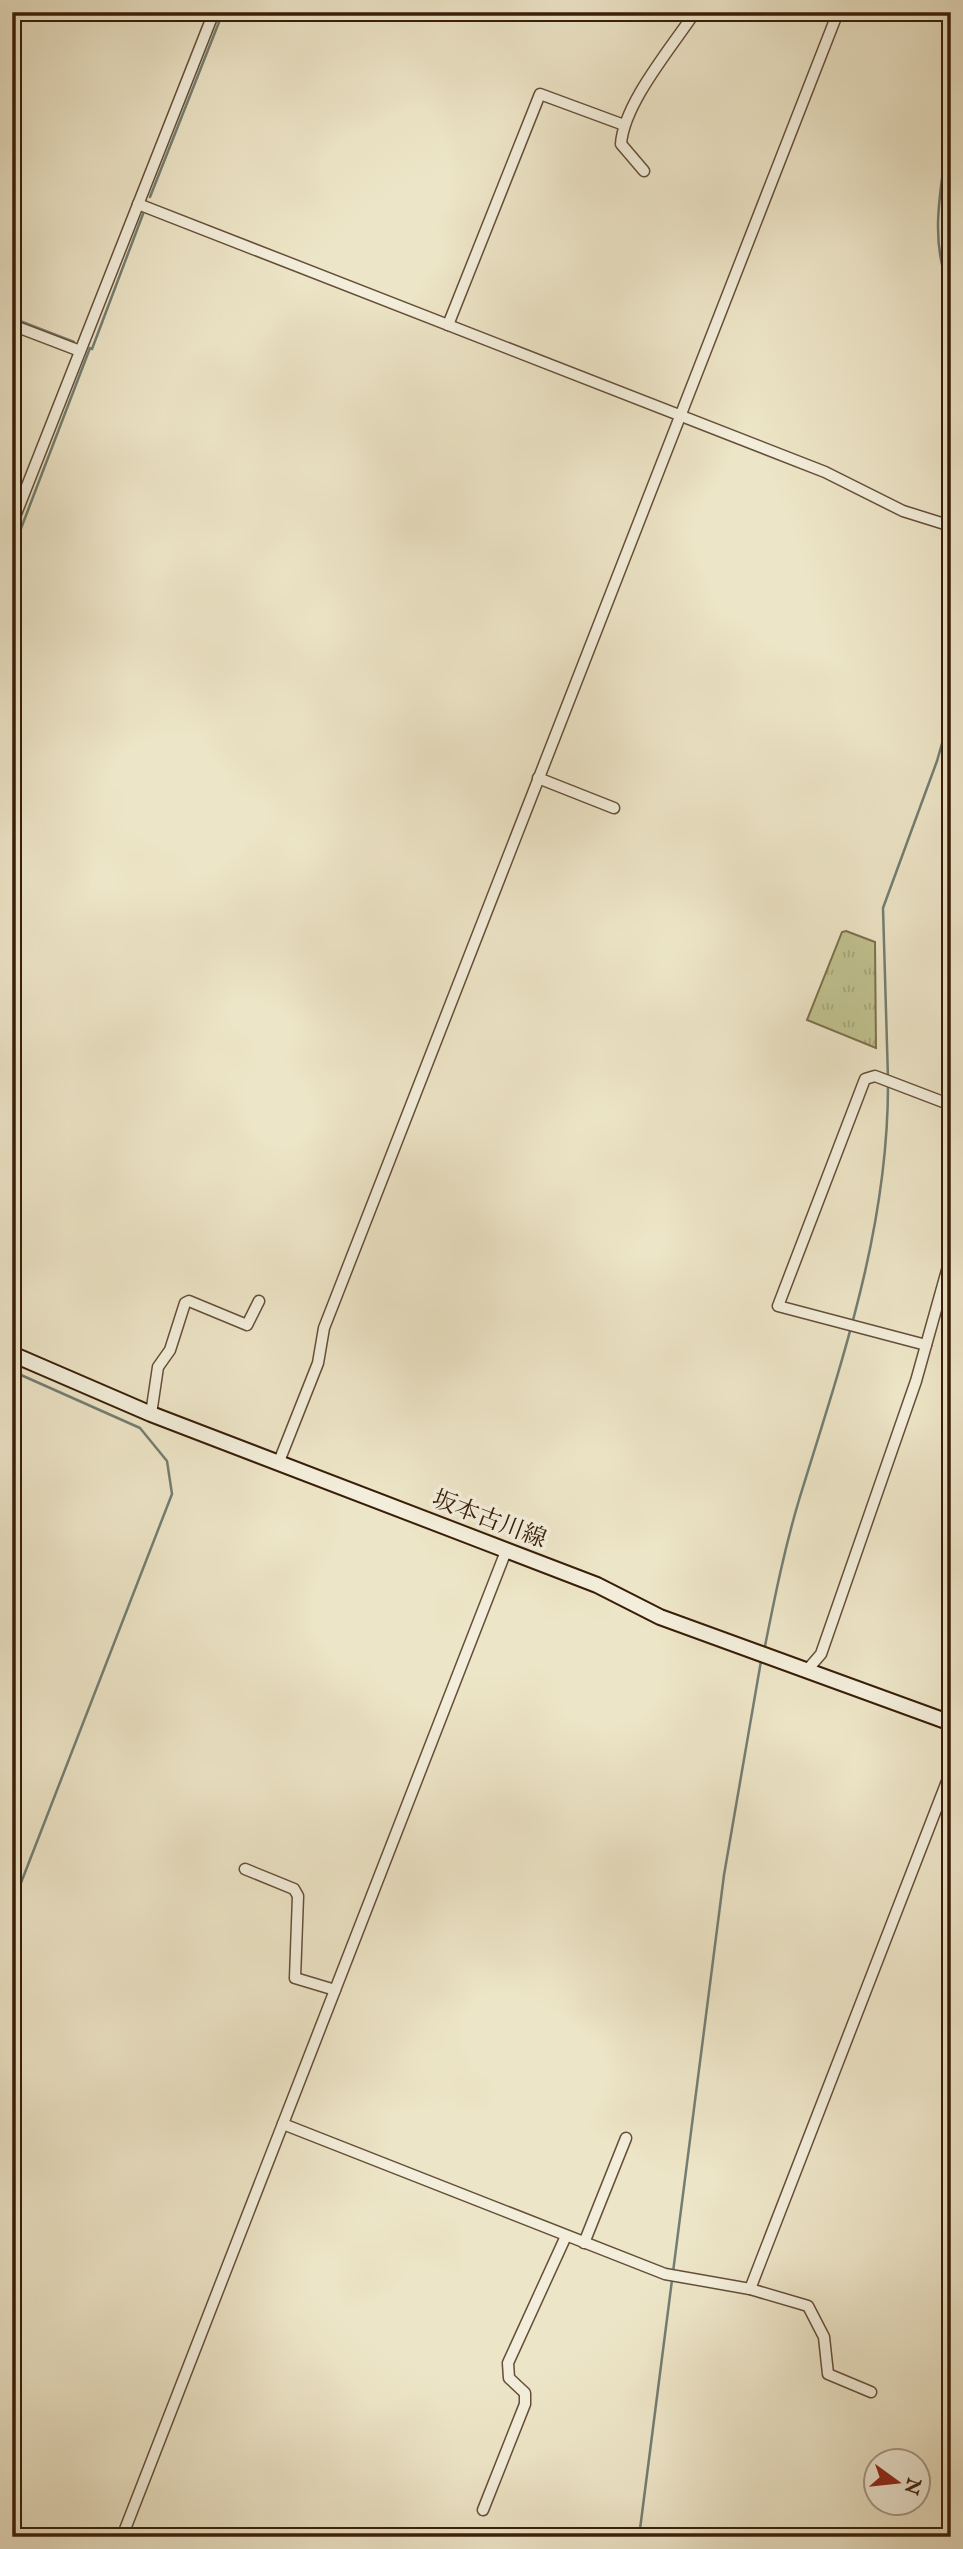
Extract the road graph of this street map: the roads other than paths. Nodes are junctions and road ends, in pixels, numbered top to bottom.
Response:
1 (214, 12) edge
2 (695, 12) edge
3 (838, 12) edge
4 (624, 125) junction
5 (643, 171) dead end
6 (138, 204) junction
7 (12, 325) edge
8 (448, 325) junction
9 (80, 351) junction
10 (678, 415) junction
11 (12, 524) edge
12 (951, 526) edge
13 (538, 778) junction
14 (614, 808) dead end
15 (951, 1105) edge
16 (951, 1256) edge
17 (259, 1301) dead end
18 (926, 1345) junction
19 (12, 1354) edge
20 (151, 1415) junction
21 (278, 1464) junction
22 (506, 1551) junction
23 (808, 1669) junction
24 (951, 1723) edge
25 (951, 1771) edge
26 (245, 1869) dead end
27 (335, 1990) junction
28 (283, 2124) junction
29 (626, 2138) dead end
30 (566, 2236) junction
31 (584, 2243) junction
32 (750, 2289) junction
33 (872, 2392) dead end
34 (483, 2510) dead end
35 (121, 2537) edge

1 - 6 street
2 - 4 street
3 - 10 street
4 - 5 street
4 - 8 street
6 - 8 street
6 - 9 street
7 - 9 street
8 - 10 street
9 - 11 street
10 - 12 street
10 - 13 street
13 - 14 street
13 - 21 street
15 - 18 street
16 - 18 street
17 - 20 street
18 - 23 street
19 - 20 main road, 坂本古川線
20 - 21 main road, 坂本古川線
21 - 22 main road, 坂本古川線
22 - 23 main road, 坂本古川線
22 - 27 street
23 - 24 main road, 坂本古川線
25 - 32 street
26 - 27 street
27 - 28 street
28 - 30 street
28 - 35 street
29 - 31 street
30 - 31 street
30 - 34 street
31 - 32 street
32 - 33 street

